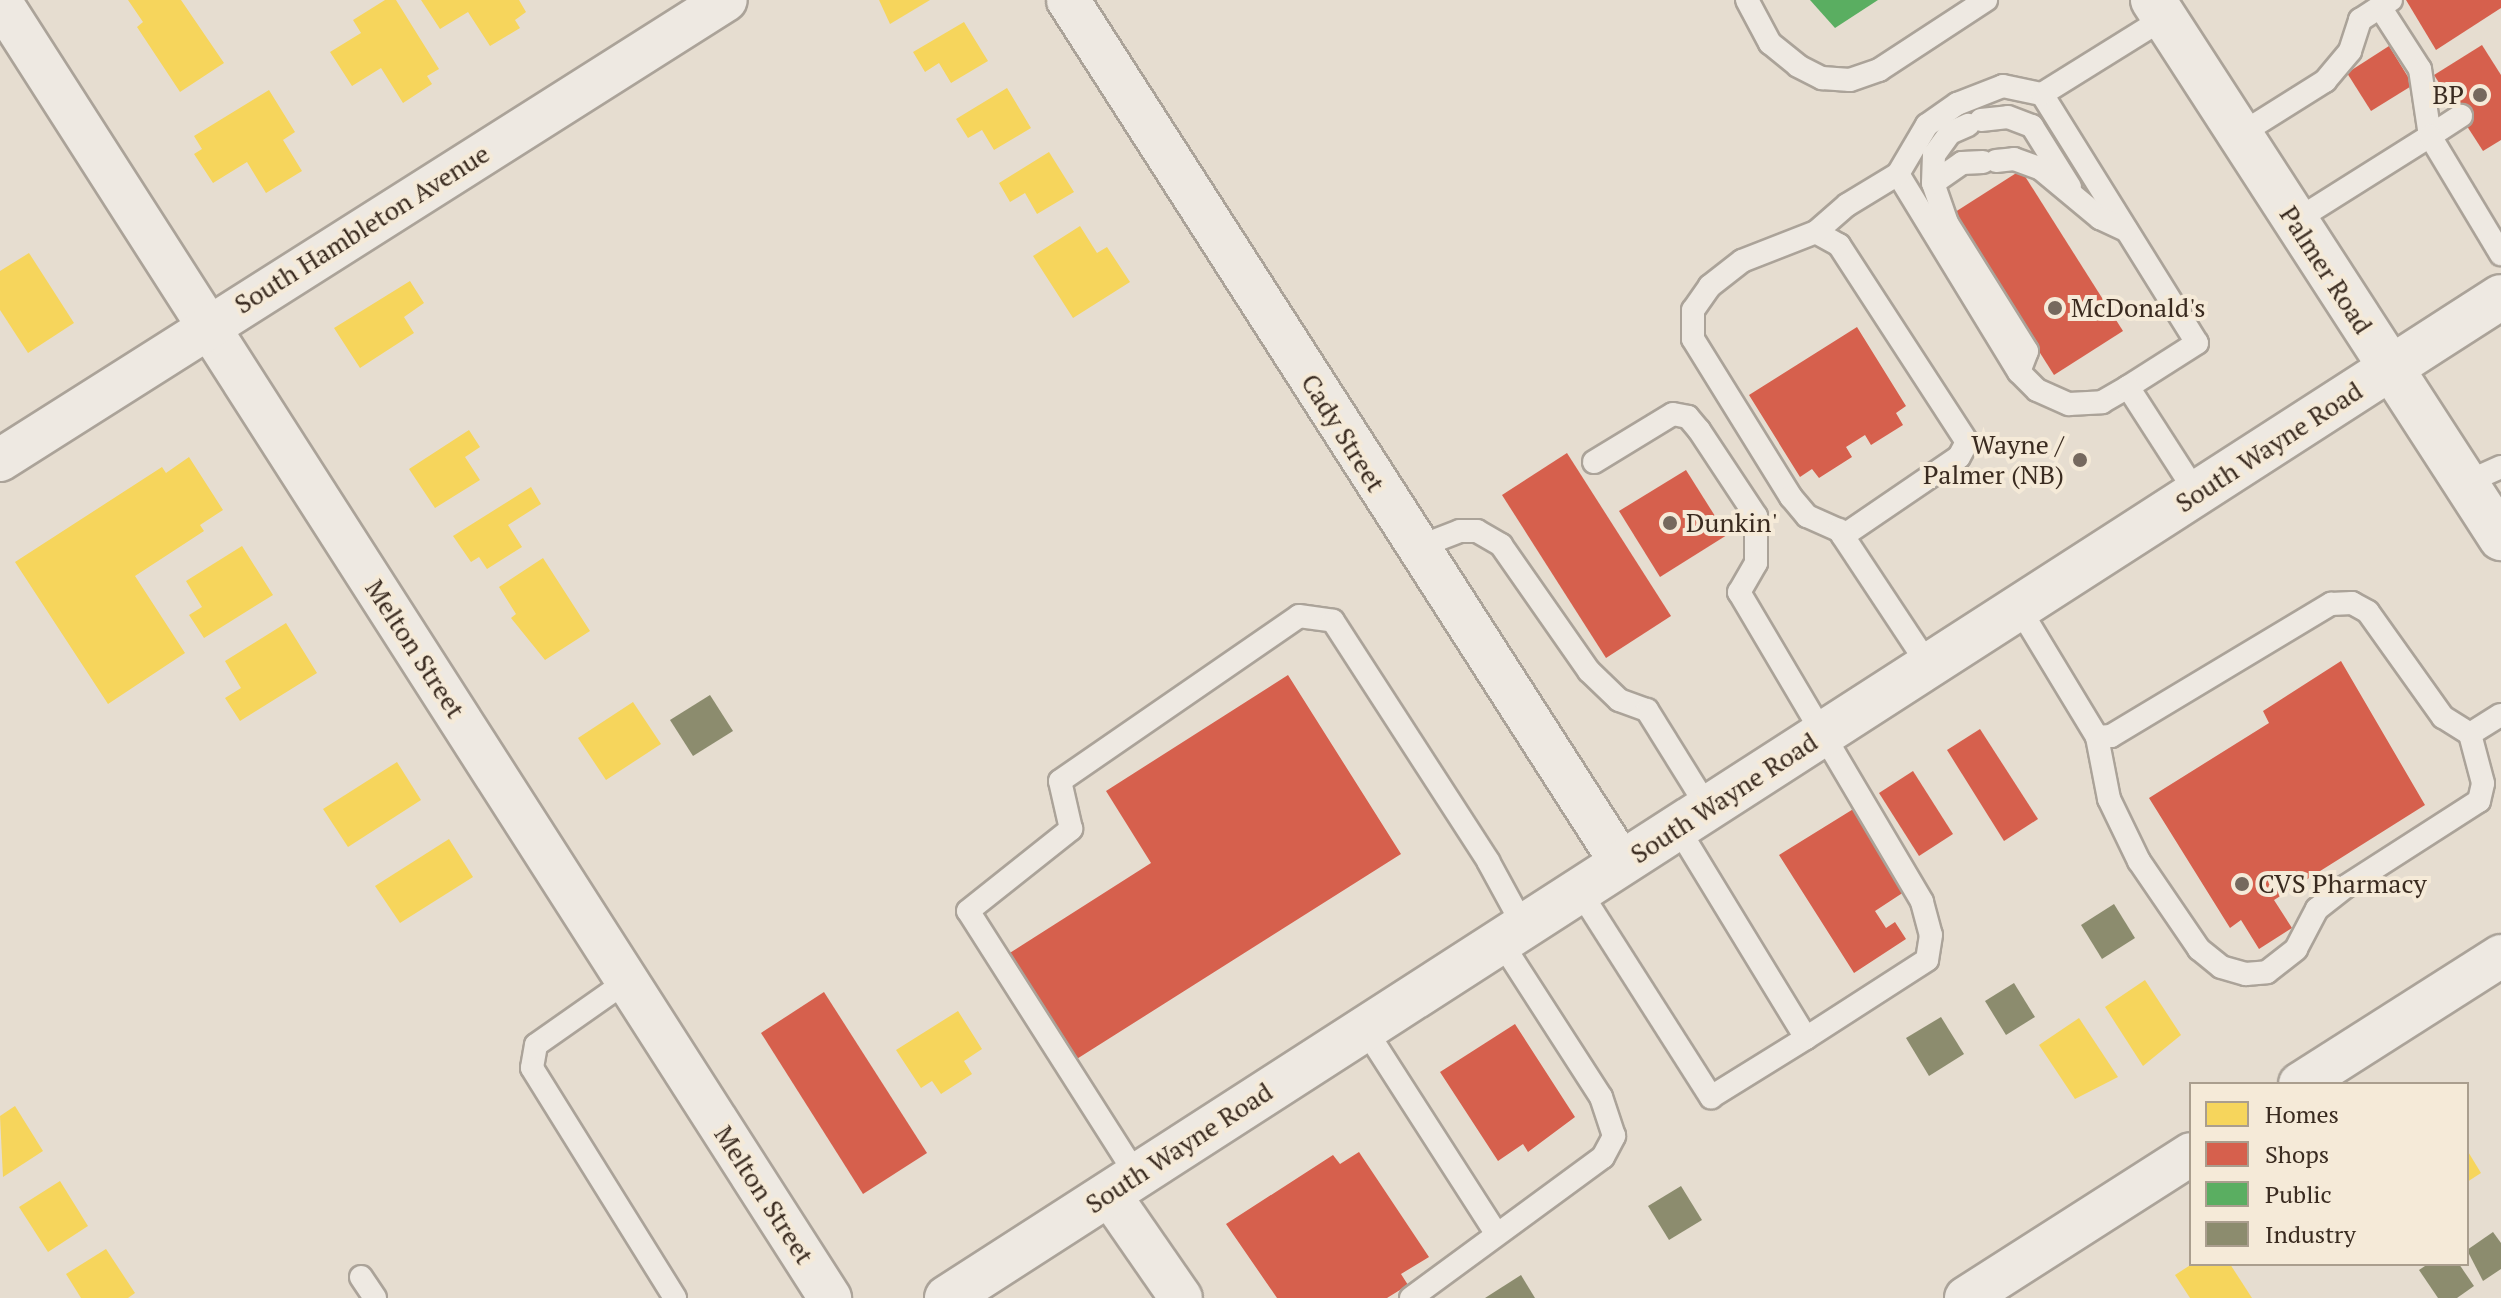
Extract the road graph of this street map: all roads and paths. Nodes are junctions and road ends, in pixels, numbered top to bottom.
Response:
1 (726, 0) edge
2 (1068, 0) edge
3 (1747, 0) edge
4 (1986, 0) edge
5 (0, 1) edge
6 (2386, 3) edge
7 (2158, 9) edge
8 (2042, 94) junction
9 (2461, 116) dead end
10 (2239, 135) junction
11 (2430, 136) junction
12 (1898, 174) junction
13 (1933, 183) junction
14 (2079, 202) junction
15 (2295, 221) junction
16 (2127, 231) junction
17 (1816, 232) junction
18 (2501, 254) edge
19 (2501, 297) edge
20 (208, 326) junction
21 (2390, 370) junction
22 (2019, 372) junction
23 (2128, 387) junction
24 (0, 460) edge
25 (1594, 462) dead end
26 (2483, 475) edge
27 (2197, 494) junction
28 (1843, 536) junction
29 (2501, 538) edge
30 (1416, 548) junction
31 (2019, 608) junction
32 (1929, 666) junction
33 (2501, 715) edge
34 (1824, 733) junction
35 (2470, 734) junction
36 (2097, 737) junction
37 (1693, 818) junction
38 (1622, 864) junction
39 (1579, 890) junction
40 (1512, 934) junction
41 (2501, 956) edge
42 (627, 981) junction
43 (1365, 1029) junction
44 (1806, 1038) junction
45 (2303, 1082) edge
46 (2189, 1155) edge
47 (1123, 1185) junction
48 (1496, 1233) junction
49 (361, 1277) dead end
50 (375, 1298) edge
51 (675, 1298) edge
52 (830, 1298) edge
53 (947, 1298) edge
54 (1181, 1298) edge
55 (1411, 1298) edge
56 (1966, 1298) edge

1 - 20 street, South Hambleton Avenue
2 - 30 street, Cady Street
3 - 4 lane
5 - 20 street, Melton Street
6 - 10 lane
6 - 11 lane
7 - 8 lane
7 - 10 main road, Palmer Road
8 - 12 lane
8 - 16 lane
9 - 11 lane
10 - 15 main road, Palmer Road
11 - 15 lane
11 - 18 lane
12 - 17 lane
12 - 22 lane
13 - 14 lane
13 - 14 lane
13 - 22 lane
14 - 16 lane
15 - 21 main road, Palmer Road
16 - 23 lane
17 - 28 lane
17 - 28 lane
19 - 21 main road, South Wayne Road
20 - 24 street, South Hambleton Avenue
20 - 42 street, Melton Street
21 - 26 main road, Palmer Road
21 - 27 main road, South Wayne Road
22 - 23 lane
23 - 27 lane
25 - 34 lane
26 - 29 main road, Palmer Road
27 - 31 main road, South Wayne Road
28 - 32 lane
30 - 37 lane
30 - 38 street, Cady Street
31 - 32 main road, South Wayne Road
31 - 36 lane
32 - 34 main road, South Wayne Road
33 - 35 lane
34 - 37 main road, South Wayne Road
34 - 44 lane
35 - 36 lane
35 - 36 lane
37 - 38 main road, South Wayne Road
37 - 44 lane
38 - 39 main road, South Wayne Road
39 - 40 main road, South Wayne Road
39 - 44 lane
40 - 43 main road, South Wayne Road
40 - 47 lane
40 - 48 lane
41 - 45 street
42 - 51 lane
42 - 52 street, Melton Street
43 - 47 main road, South Wayne Road
43 - 48 lane
46 - 56 street
47 - 53 main road, South Wayne Road
47 - 54 street
48 - 55 lane
49 - 50 lane

